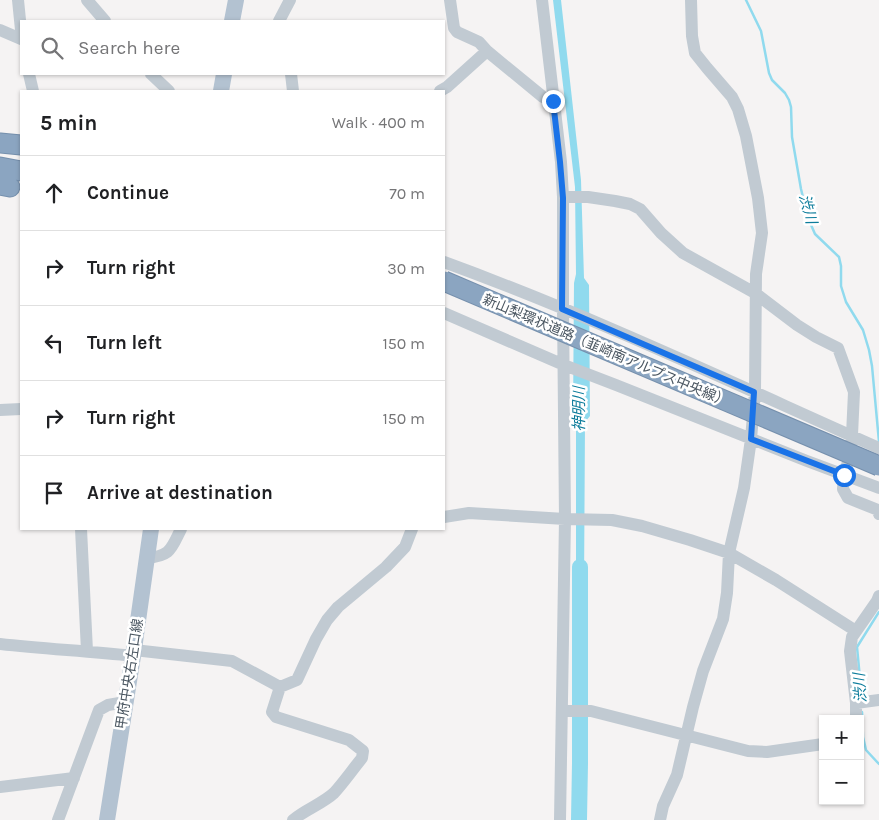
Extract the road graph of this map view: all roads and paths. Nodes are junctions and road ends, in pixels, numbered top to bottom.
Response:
1 (18, 0) edge
2 (87, 0) edge
3 (236, 0) edge
4 (290, 0) edge
5 (450, 0) edge
6 (542, 0) edge
7 (691, 0) edge
8 (20, 20) edge
9 (104, 20) edge
10 (232, 20) edge
11 (281, 20) edge
12 (0, 30) edge
13 (20, 39) edge
14 (487, 52) junction
15 (28, 75) edge
16 (152, 75) edge
17 (224, 75) edge
18 (291, 75) edge
19 (33, 90) edge
20 (168, 90) edge
21 (221, 90) edge
22 (293, 90) edge
23 (442, 90) edge
24 (553, 101) junction
25 (0, 138) edge
26 (0, 142) edge
27 (20, 143) edge
28 (20, 143) edge
29 (0, 156) edge
30 (20, 160) edge
31 (0, 167) edge
32 (20, 171) edge
33 (565, 198) junction
34 (445, 262) edge
35 (445, 282) edge
36 (755, 293) junction
37 (566, 311) junction
38 (445, 313) edge
39 (568, 367) junction
40 (754, 392) junction
41 (20, 409) edge
42 (0, 410) edge
43 (852, 436) junction
44 (751, 439) junction
45 (876, 446) edge
46 (879, 466) edge
47 (844, 475) junction
48 (879, 488) edge
49 (879, 514) edge
50 (445, 517) edge
51 (567, 519) junction
52 (80, 530) edge
53 (151, 530) edge
54 (180, 530) edge
55 (412, 530) edge
56 (729, 553) junction
57 (146, 558) junction
58 (879, 596) edge
59 (856, 631) junction
60 (0, 644) edge
61 (87, 651) junction
62 (133, 653) junction
63 (280, 687) junction
64 (879, 700) edge
65 (125, 702) junction
66 (856, 703) junction
67 (565, 711) junction
68 (856, 715) edge
69 (687, 735) junction
70 (819, 745) edge
71 (74, 778) junction
72 (0, 787) edge
73 (58, 820) edge
74 (107, 820) edge
75 (294, 820) edge
76 (560, 820) edge
77 (660, 820) edge

1 - 8 street
2 - 9 street
3 - 10 main road
4 - 11 street
5 - 14 street
6 - 24 street
7 - 36 street
12 - 13 street
14 - 23 street
14 - 24 street
15 - 19 street
16 - 20 street
17 - 21 main road
18 - 22 street
24 - 33 street
25 - 27 street
26 - 28 highway
29 - 30 highway
31 - 32 highway
33 - 36 street
33 - 37 street
34 - 37 street
35 - 46 highway, 新山梨環状道路（韮崎南アルプス中央線）, bridge
36 - 40 street
36 - 43 street
37 - 39 street
37 - 40 street
38 - 39 street
39 - 44 street
39 - 51 street
40 - 43 street
40 - 44 street
41 - 42 street
43 - 45 street
43 - 47 street
44 - 47 street
44 - 56 street
47 - 48 street
47 - 49 street
50 - 51 street
51 - 56 street
51 - 67 street
52 - 61 street
53 - 57 main road, 甲府中央右左口線
54 - 57 street
55 - 63 street
56 - 59 street
56 - 69 street
57 - 62 main road, 甲府中央右左口線
58 - 59 street
59 - 66 street
60 - 61 street
61 - 62 street
62 - 63 street
62 - 65 main road, 甲府中央右左口線
63 - 75 street
64 - 66 street
65 - 71 street
65 - 74 main road, 甲府中央右左口線
66 - 68 street
67 - 69 street
67 - 76 street
69 - 70 street
69 - 77 street
71 - 72 street
71 - 73 street

